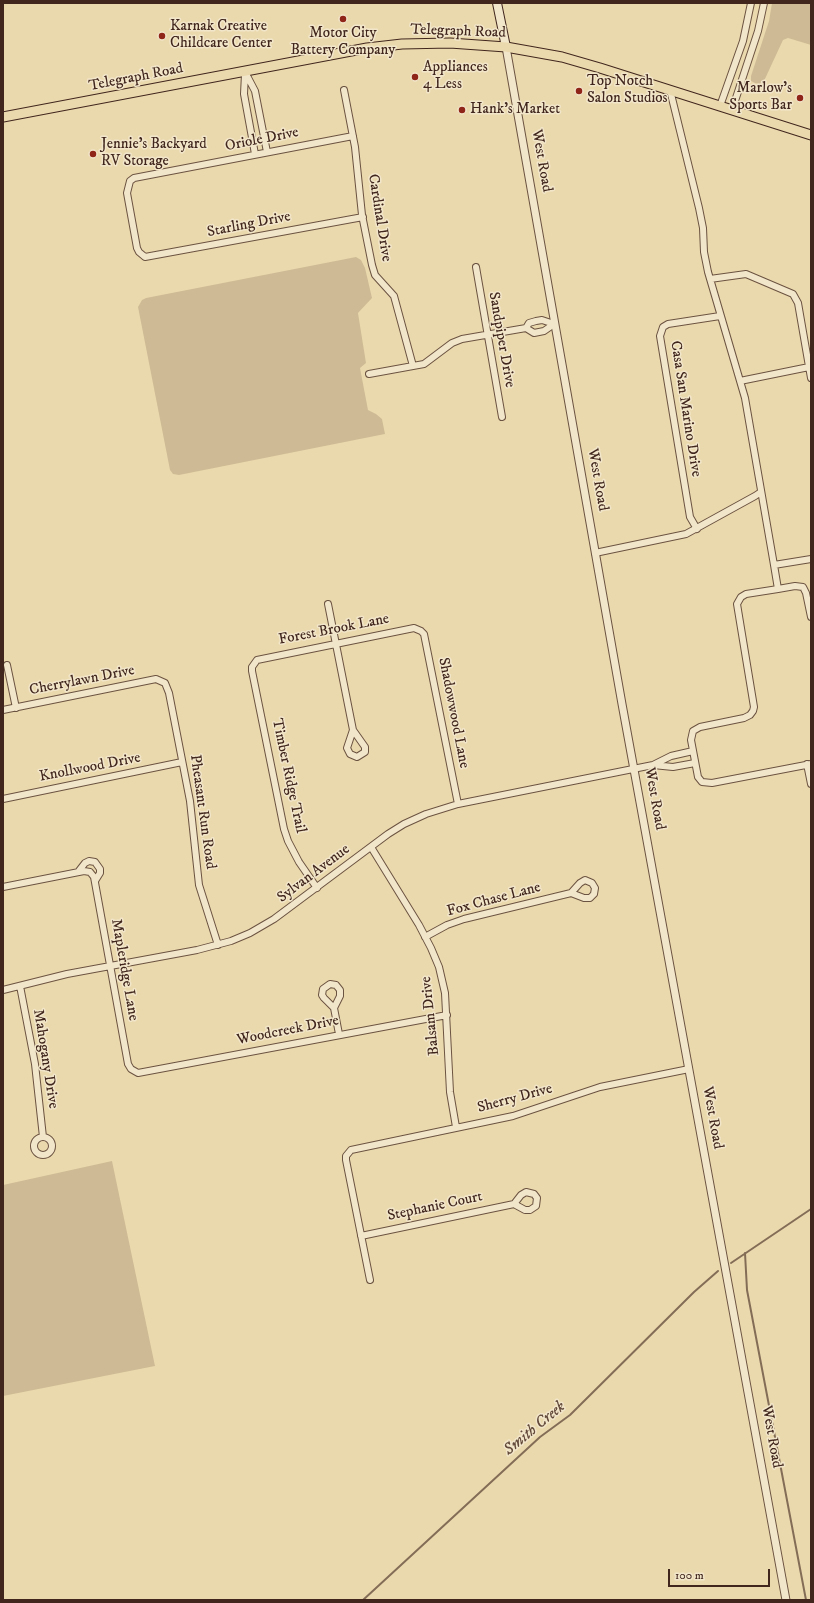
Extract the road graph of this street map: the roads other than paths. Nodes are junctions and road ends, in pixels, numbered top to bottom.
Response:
1 (497, 3) edge
2 (751, 3) edge
3 (764, 3) edge
4 (743, 40) junction
5 (753, 44) junction
6 (506, 47) junction
7 (245, 72) junction
8 (344, 90) dead end
9 (670, 90) junction
10 (720, 106) junction
11 (732, 110) junction
12 (3, 117) edge
13 (811, 135) edge
14 (353, 136) junction
15 (267, 152) junction
16 (255, 154) junction
17 (363, 217) junction
18 (141, 254) joint
19 (476, 267) dead end
20 (710, 279) junction
21 (720, 316) junction
22 (554, 324) junction
23 (526, 328) junction
24 (487, 335) junction
25 (413, 366) junction
26 (809, 367) junction
27 (369, 374) dead end
28 (811, 378) edge
29 (740, 381) junction
30 (502, 417) dead end
31 (761, 492) junction
32 (697, 529) junction
33 (595, 553) junction
34 (811, 559) edge
35 (774, 565) junction
36 (778, 589) junction
37 (328, 604) dead end
38 (811, 617) edge
39 (419, 629) joint
40 (335, 644) junction
41 (254, 662) joint
42 (7, 665) dead end
43 (165, 682) joint
44 (16, 708) junction
45 (3, 710) edge
46 (353, 730) dead end
47 (693, 751) junction
48 (182, 762) junction
49 (695, 763) junction
50 (809, 764) edge
51 (652, 765) junction
52 (635, 768) junction
53 (811, 784) edge
54 (3, 799) edge
55 (458, 804) junction
56 (371, 847) junction
57 (78, 872) junction
58 (95, 881) junction
59 (3, 887) edge
60 (317, 888) junction
61 (571, 893) dead end
62 (425, 937) junction
63 (218, 945) junction
64 (111, 967) junction
65 (20, 986) junction
66 (3, 990) edge
67 (334, 1008) dead end
68 (446, 1015) junction
69 (339, 1034) junction
70 (690, 1069) junction
71 (134, 1071) joint
72 (456, 1127) junction
73 (43, 1137) dead end
74 (514, 1204) dead end
75 (361, 1236) junction
76 (370, 1280) dead end
77 (786, 1600) edge

1 - 6 main road, West Road
2 - 4 street
3 - 5 street
4 - 5 street
4 - 10 street
5 - 11 street
6 - 7 main road, Telegraph Road
6 - 9 main road, Telegraph Road
6 - 22 street, West Road
7 - 12 main road, Telegraph Road
7 - 15 street
7 - 16 street
8 - 14 street, Cardinal Drive
9 - 10 main road, Telegraph Road
9 - 20 street
10 - 11 main road, Telegraph Road
11 - 13 main road, Telegraph Road
14 - 15 street, Oriole Drive
14 - 17 street, Cardinal Drive
15 - 16 street, Oriole Drive
16 - 18 street, Oriole Drive
17 - 18 street, Starling Drive
17 - 25 street, Cardinal Drive
19 - 24 street, Sandpiper Drive
20 - 21 street
20 - 26 street
21 - 29 street
21 - 32 street, Casa San Marino Drive
22 - 23 street
22 - 23 street
22 - 33 street, West Road
23 - 24 street
24 - 25 street
24 - 30 street, Sandpiper Drive
25 - 27 street
26 - 28 street
26 - 29 street
29 - 31 street
31 - 32 street
31 - 35 street
32 - 33 street
33 - 52 street, West Road
34 - 35 street
35 - 36 street
36 - 38 street
36 - 47 street
37 - 40 street
39 - 40 street, Forest Brook Lane
39 - 55 street, Shadowwood Lane
40 - 41 street, Forest Brook Lane
40 - 46 street
41 - 60 street, Timber Ridge Trail
42 - 44 street
43 - 44 street, Cherrylawn Drive
43 - 48 street, Pheasant Run Road
44 - 45 street, Cherrylawn Drive
47 - 49 street
47 - 51 street
48 - 54 street, Knollwood Drive
48 - 63 street, Pheasant Run Road
49 - 50 street
49 - 51 street
50 - 53 street
51 - 52 street, Sylvan Avenue
52 - 55 street, Sylvan Avenue
52 - 70 street, West Road
55 - 56 street, Sylvan Avenue
56 - 60 street, Sylvan Avenue
56 - 62 street, Balsam Drive
57 - 58 street, Mapleridge Lane
57 - 58 street
57 - 59 street
58 - 64 street, Mapleridge Lane
60 - 63 street, Sylvan Avenue
61 - 62 street, Fox Chase Lane
62 - 68 street, Balsam Drive
63 - 64 street, Sylvan Avenue
64 - 65 street, Sylvan Avenue
64 - 71 street, Mapleridge Lane
65 - 66 street, Sylvan Avenue
65 - 73 street, Mahogany Drive
67 - 69 street
68 - 69 street, Woodcreek Drive
68 - 72 street, Balsam Drive
69 - 71 street, Woodcreek Drive
70 - 72 street, Sherry Drive
70 - 77 street, West Road
72 - 75 street, Sherry Drive
74 - 75 street, Stephanie Court
75 - 76 street

